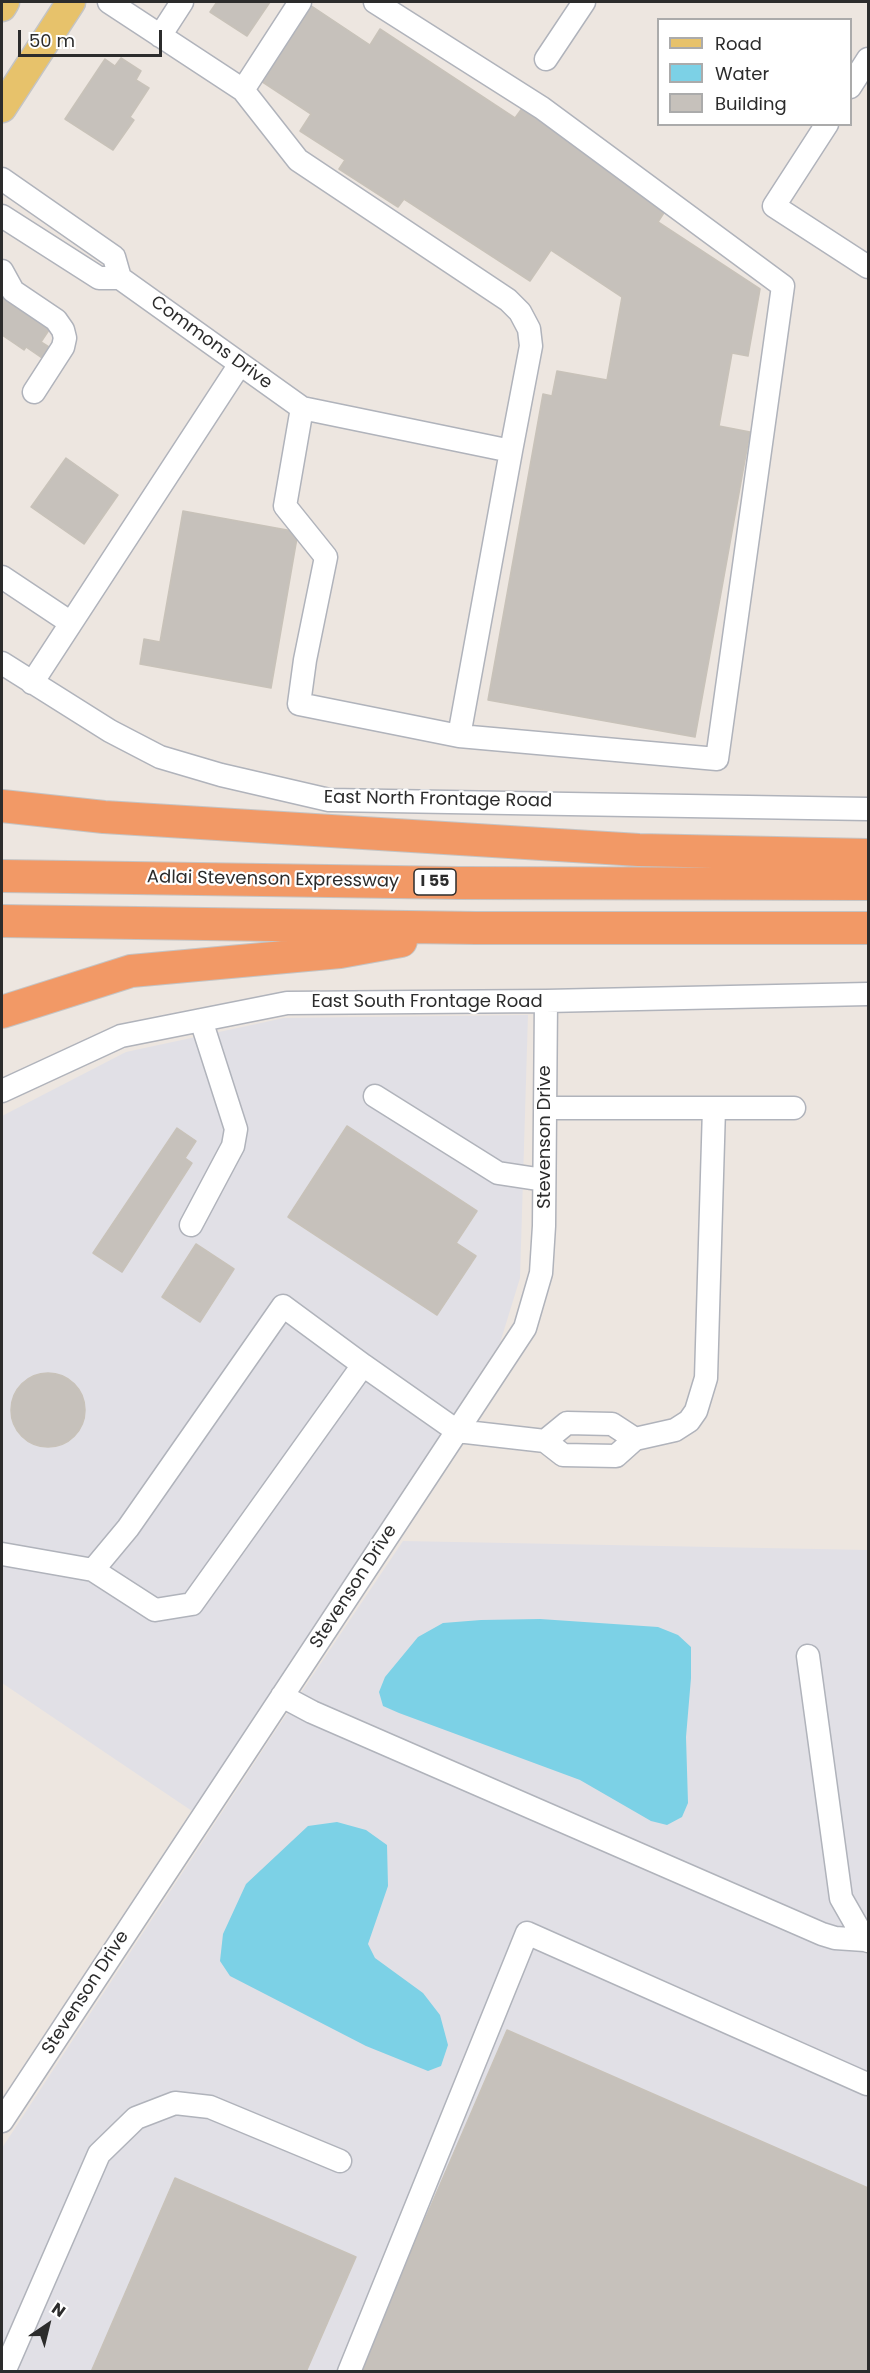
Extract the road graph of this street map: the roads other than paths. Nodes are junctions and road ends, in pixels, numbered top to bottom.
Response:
1 (5, 2) edge
2 (71, 2) edge
3 (109, 2) edge
4 (181, 2) edge
5 (300, 2) edge
6 (375, 2) edge
7 (584, 2) edge
8 (2, 7) edge
9 (160, 36) junction
10 (546, 59) dead end
11 (868, 59) edge
12 (852, 84) edge
13 (243, 90) junction
14 (2, 108) edge
15 (826, 126) edge
16 (2, 179) edge
17 (2, 216) edge
18 (868, 267) edge
19 (2, 271) edge
20 (120, 278) junction
21 (240, 364) junction
22 (34, 392) dead end
23 (302, 408) junction
24 (512, 451) junction
25 (2, 577) edge
26 (71, 623) junction
27 (2, 663) edge
28 (32, 683) junction
29 (459, 736) junction
30 (2, 806) edge
31 (868, 809) edge
32 (868, 855) edge
33 (2, 876) edge
34 (868, 884) edge
35 (2, 921) edge
36 (476, 928) junction
37 (868, 928) edge
38 (868, 994) edge
39 (546, 1001) junction
40 (2, 1011) edge
41 (201, 1020) junction
42 (2, 1091) edge
43 (375, 1096) dead end
44 (545, 1108) junction
45 (714, 1108) junction
46 (794, 1108) dead end
47 (544, 1180) junction
48 (191, 1225) dead end
49 (363, 1365) junction
50 (457, 1431) junction
51 (635, 1439) junction
52 (545, 1441) junction
53 (2, 1554) edge
54 (93, 1570) junction
55 (808, 1656) dead end
56 (282, 1696) junction
57 (867, 1940) edge
58 (867, 2084) dead end
59 (2, 2121) edge
60 (340, 2161) dead end
61 (4, 2372) edge
62 (349, 2372) edge

1 - 8 main road
2 - 14 main road
3 - 9 street
4 - 9 street
5 - 13 street
6 - 29 street
7 - 10 street
9 - 13 street
11 - 12 street
13 - 24 street
15 - 18 street
16 - 20 street, Commons Drive
17 - 20 street, Commons Drive
19 - 22 street
20 - 21 street, Commons Drive
21 - 23 street, Commons Drive
21 - 26 street
23 - 24 street
23 - 29 street
24 - 29 street
25 - 26 street
26 - 28 street
27 - 28 street, East North Frontage Road
28 - 31 street, East North Frontage Road
30 - 32 highway
33 - 34 highway, Adlai Stevenson Expressway / I 55
35 - 36 highway
36 - 37 highway
36 - 40 highway
38 - 39 street, East South Frontage Road
39 - 41 street, East South Frontage Road
39 - 44 street, Stevenson Drive
41 - 42 street, East South Frontage Road
41 - 48 street
43 - 47 street
44 - 45 street
44 - 47 street, Stevenson Drive
45 - 46 street
45 - 51 street
47 - 50 street, Stevenson Drive
49 - 50 street
49 - 54 street
49 - 54 street
50 - 52 street
50 - 56 street, Stevenson Drive
51 - 52 street
51 - 52 street
53 - 54 street
55 - 57 street
56 - 57 street
56 - 59 street, Stevenson Drive
58 - 62 street
60 - 61 street

